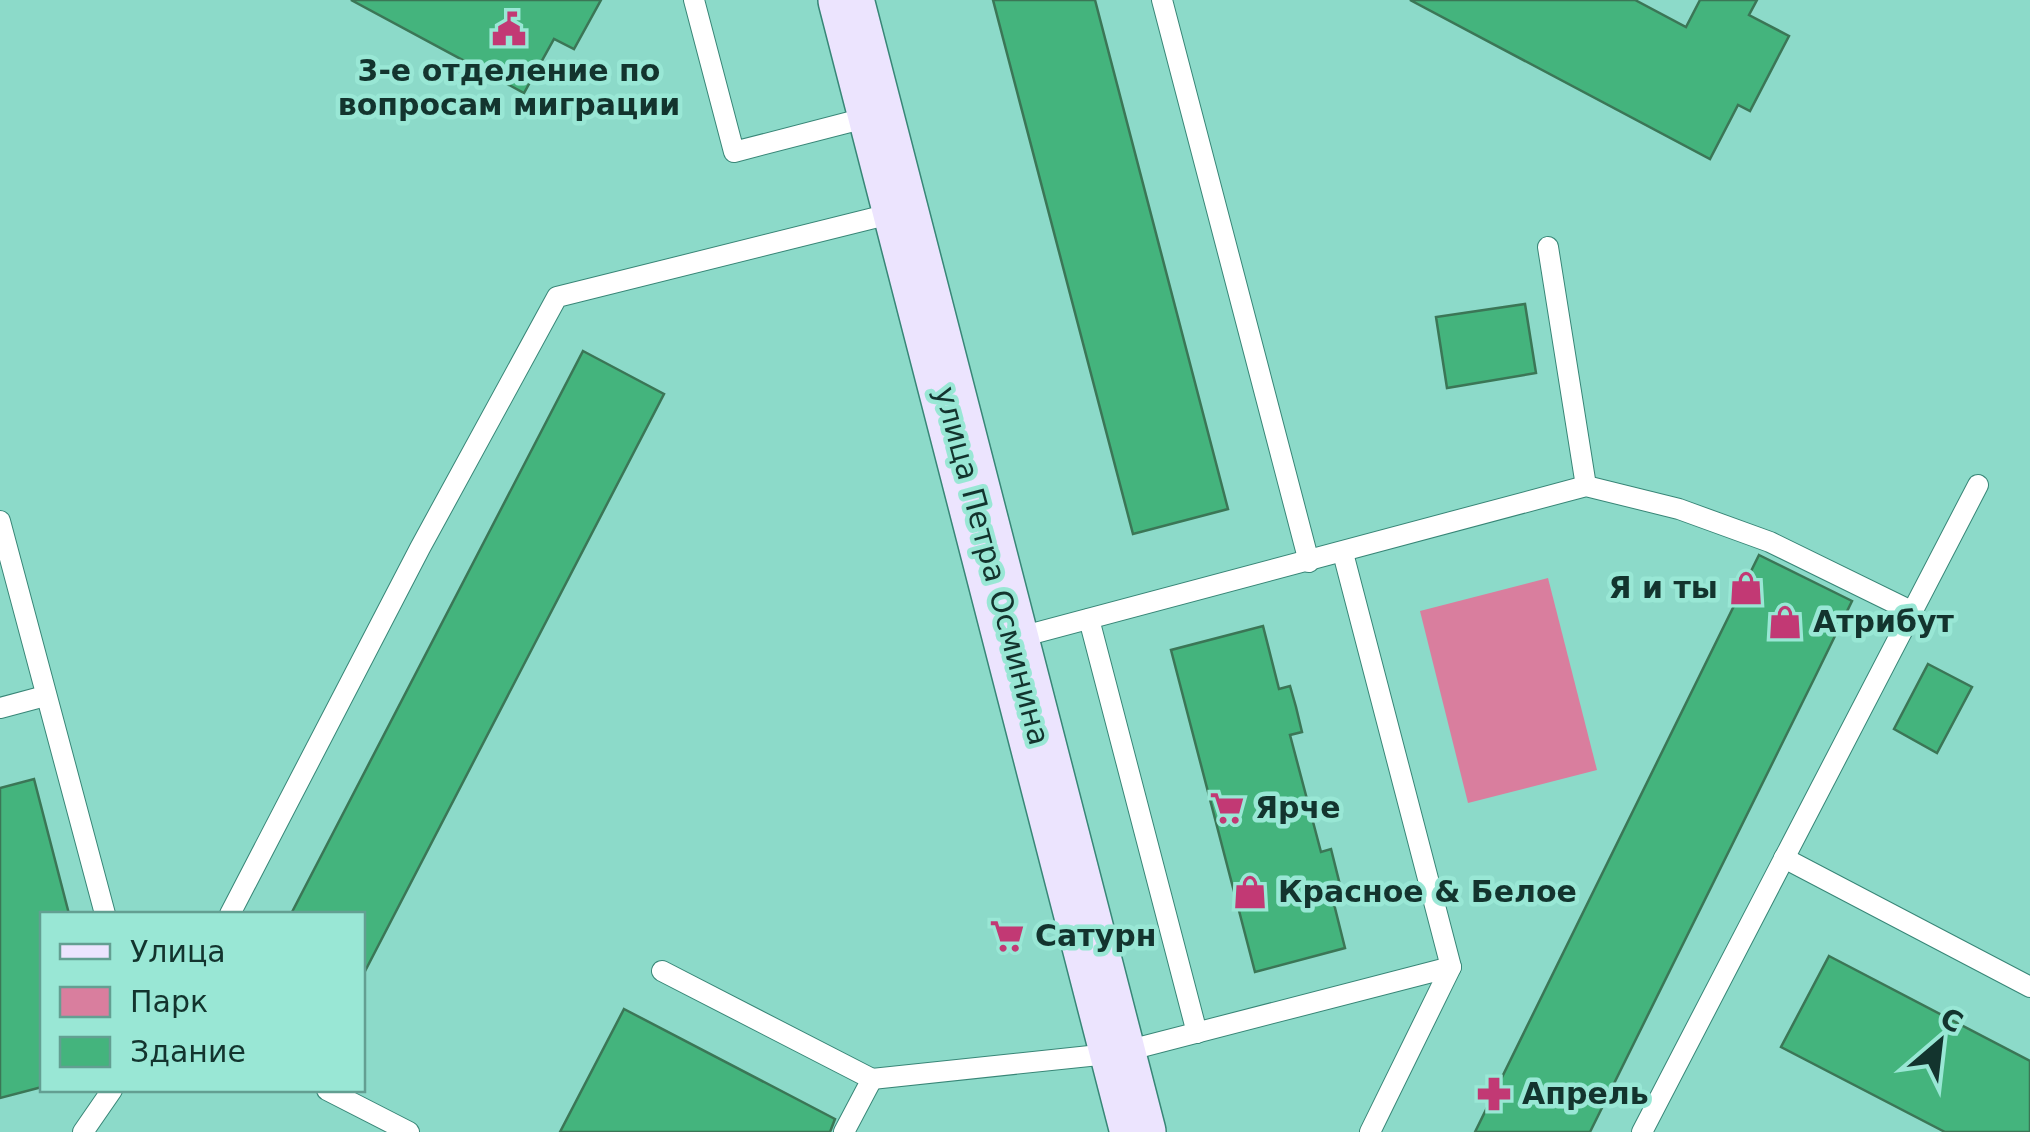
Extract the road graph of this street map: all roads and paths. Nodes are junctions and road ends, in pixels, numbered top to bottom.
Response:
1 (694, 0) edge
2 (846, 0) edge
3 (1162, 0) edge
4 (875, 115) junction
5 (900, 212) junction
6 (1548, 247) dead end
7 (1978, 485) dead end
8 (1586, 486) junction
9 (0, 521) edge
10 (1343, 553) junction
11 (1310, 562) junction
12 (1913, 612) junction
13 (1089, 618) junction
14 (1012, 639) junction
15 (45, 696) junction
16 (0, 708) edge
17 (1784, 858) junction
18 (104, 912) edge
19 (231, 912) edge
20 (1451, 967) junction
21 (662, 972) dead end
22 (2030, 986) edge
23 (1197, 1033) junction
24 (1118, 1053) junction
25 (872, 1079) junction
26 (111, 1092) edge
27 (331, 1092) edge
28 (83, 1132) edge
29 (409, 1132) edge
30 (844, 1132) edge
31 (1138, 1132) edge
32 (1370, 1132) edge
33 (1642, 1132) edge

1 - 4 lane
2 - 4 main road, улица Петра Осминина
3 - 11 lane
4 - 5 main road, улица Петра Осминина
5 - 14 main road, улица Петра Осминина
5 - 19 lane
6 - 8 lane
7 - 12 lane
8 - 10 lane
8 - 12 lane
9 - 15 lane
10 - 11 lane
10 - 20 lane
11 - 13 lane
12 - 17 lane
13 - 14 lane
13 - 23 lane
14 - 24 main road, улица Петра Осминина
15 - 16 lane
15 - 18 lane
17 - 22 lane
17 - 33 lane
20 - 23 lane
20 - 32 lane
21 - 25 lane
23 - 24 lane
24 - 25 lane
24 - 31 main road, улица Петра Осминина
25 - 30 lane
26 - 28 lane
27 - 29 lane

